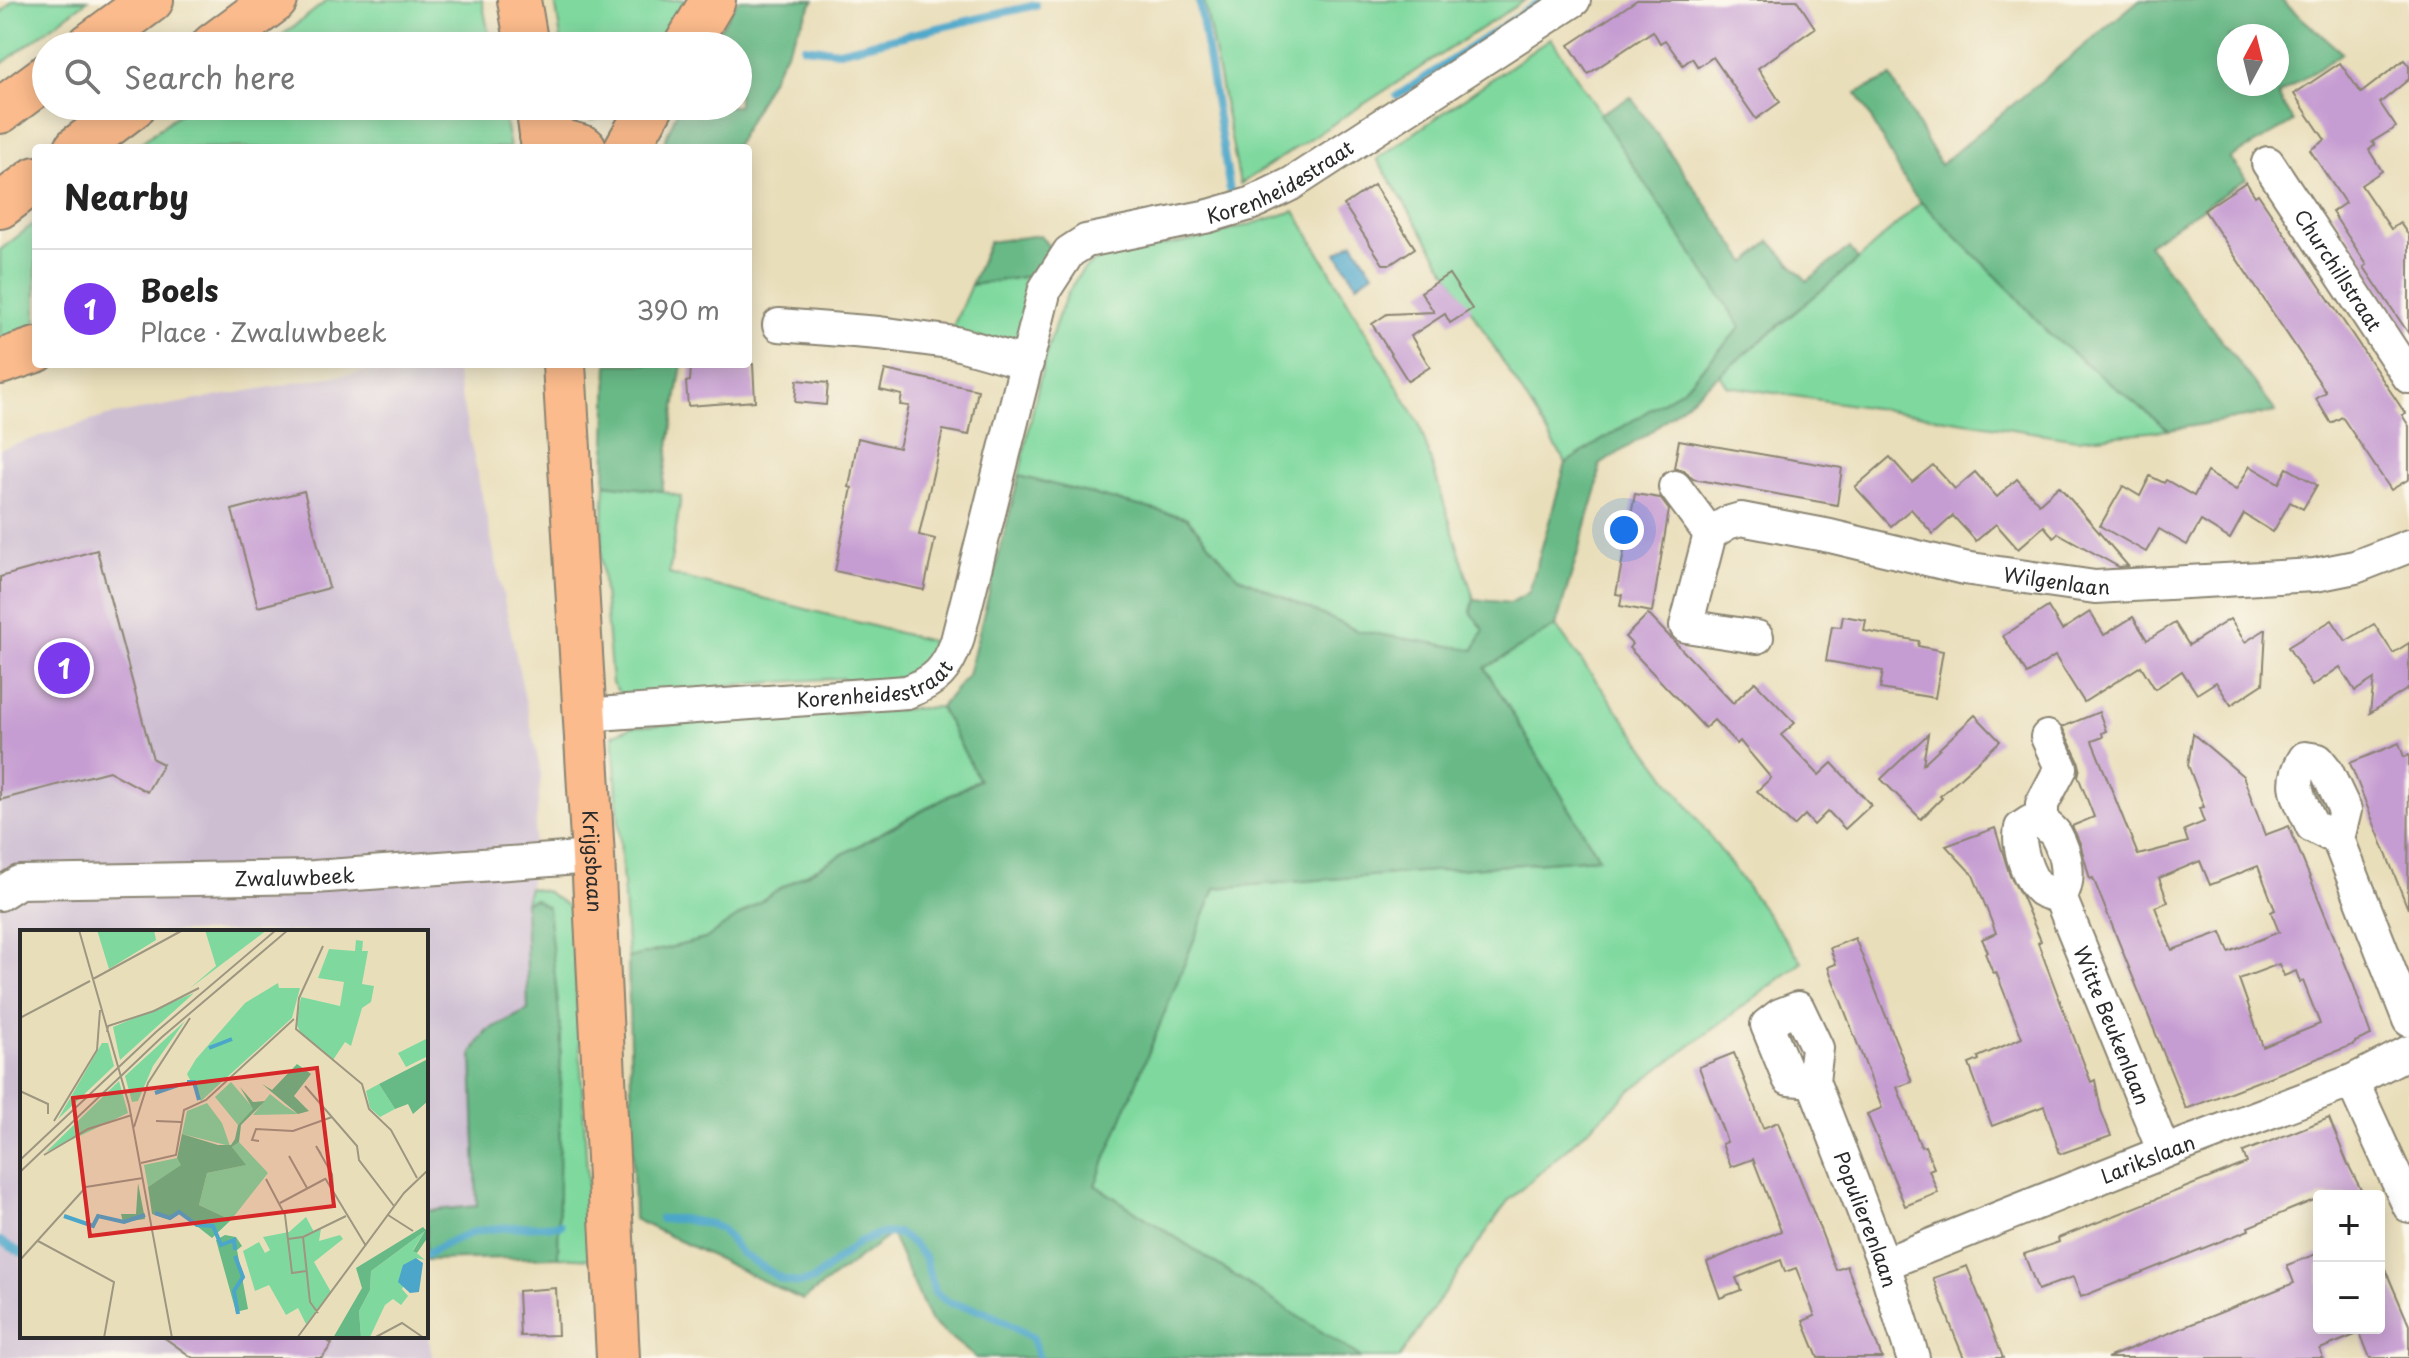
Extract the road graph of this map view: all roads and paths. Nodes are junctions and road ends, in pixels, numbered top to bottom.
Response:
1 (151, 0) edge
2 (275, 0) edge
3 (519, 0) edge
4 (713, 0) edge
5 (1574, 0) edge
6 (108, 32) edge
7 (232, 32) edge
8 (525, 32) edge
9 (694, 32) edge
10 (32, 87) edge
11 (0, 111) edge
12 (114, 120) edge
13 (641, 120) edge
14 (541, 130) edge
15 (82, 144) edge
16 (574, 144) edge
17 (625, 144) edge
18 (2268, 163) dead end
19 (32, 182) edge
20 (0, 206) edge
21 (779, 325) dead end
22 (32, 351) edge
23 (0, 362) edge
24 (1027, 363) junction
25 (564, 368) edge
26 (2409, 377) edge
27 (1675, 487) dead end
28 (1710, 534) junction
29 (2409, 546) edge
30 (1757, 637) dead end
31 (584, 715) junction
32 (2047, 737) dead end
33 (2338, 839) dead end
34 (593, 857) junction
35 (0, 894) edge
36 (2409, 1020) edge
37 (2409, 1052) edge
38 (1813, 1081) dead end
39 (2352, 1081) junction
40 (2164, 1152) junction
41 (2409, 1206) edge
42 (1884, 1264) junction
43 (618, 1358) edge
44 (1913, 1358) edge

1 - 6 highway
2 - 7 highway
3 - 8 main road
4 - 9 highway
5 - 24 street, Korenheidestraat
10 - 11 highway
12 - 15 highway
13 - 17 highway
14 - 16 highway
18 - 26 street, Churchillstraat
19 - 20 highway
21 - 24 street
22 - 23 highway
24 - 31 street, Korenheidestraat
25 - 31 main road, Krijgsbaan
27 - 28 street
28 - 29 street, Wilgenlaan
28 - 30 street
31 - 34 main road, Krijgsbaan
32 - 40 street, Witte Beukenlaan
33 - 36 street
34 - 35 street, Zwaluwbeek
34 - 43 main road, Krijgsbaan
37 - 39 street, Larikslaan
38 - 42 street, Populierenlaan
39 - 40 street, Larikslaan
39 - 41 street
40 - 42 street, Larikslaan
42 - 44 street, Populierenlaan

